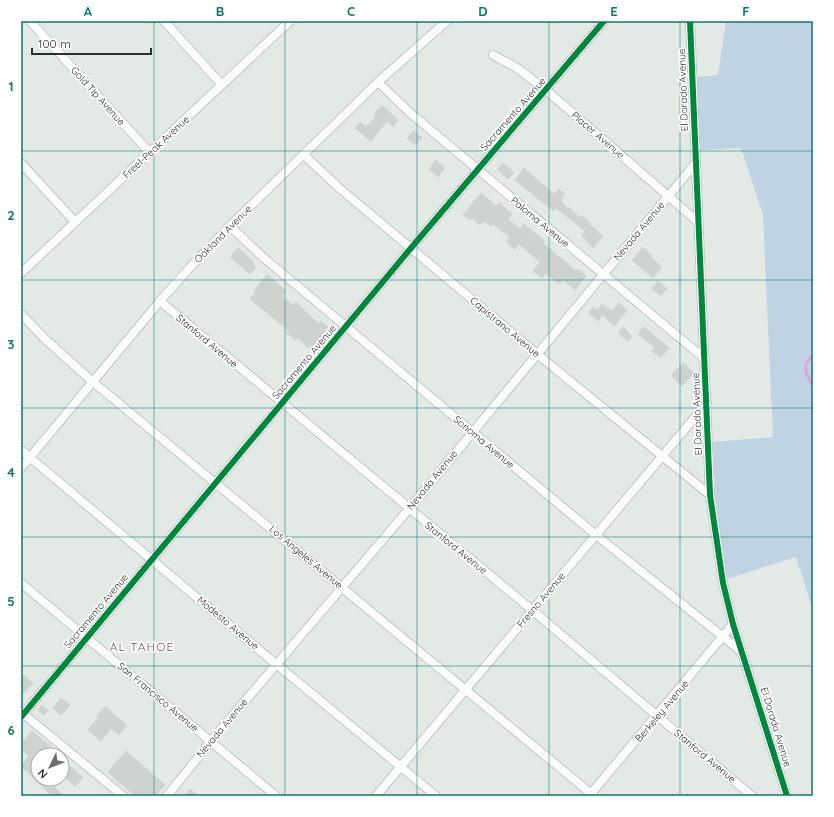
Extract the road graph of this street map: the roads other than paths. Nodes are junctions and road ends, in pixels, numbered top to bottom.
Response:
1 (30, 21) edge
2 (164, 21) edge
3 (290, 21) edge
4 (446, 21) edge
5 (604, 21) edge
6 (690, 21) edge
7 (493, 55) dead end
8 (378, 82) junction
9 (222, 85) junction
10 (546, 90) junction
11 (150, 153) junction
12 (304, 155) junction
13 (21, 163) edge
14 (695, 164) junction
15 (478, 170) junction
16 (668, 197) junction
17 (75, 222) junction
18 (698, 222) junction
19 (230, 226) junction
20 (411, 248) junction
21 (21, 273) edge
22 (603, 274) junction
23 (160, 301) junction
24 (21, 314) edge
25 (346, 327) junction
26 (537, 354) junction
27 (705, 359) junction
28 (93, 382) junction
29 (282, 403) junction
30 (707, 404) junction
31 (472, 432) junction
32 (21, 450) edge
33 (663, 455) junction
34 (30, 458) junction
35 (21, 468) edge
36 (217, 483) junction
37 (710, 495) junction
38 (409, 509) junction
39 (596, 535) junction
40 (152, 559) junction
41 (21, 583) edge
42 (342, 587) junction
43 (532, 610) junction
44 (733, 624) junction
45 (722, 637) junction
46 (87, 638) junction
47 (742, 653) junction
48 (276, 664) junction
49 (465, 689) junction
50 (22, 714) edge
51 (657, 717) junction
52 (210, 741) junction
53 (401, 766) junction
54 (592, 795) edge
55 (123, 796) edge
56 (167, 796) edge
57 (276, 796) edge
58 (376, 796) edge
59 (436, 796) edge
60 (752, 796) edge
61 (787, 796) edge

1 - 11 street, Gold Tip Avenue
2 - 9 street
3 - 9 street, Freel-Peak Avenue
4 - 8 street, Oakland Avenue
5 - 10 street, Sacramento Avenue
6 - 14 street, El Dorado Avenue
7 - 10 street, Placer Avenue
8 - 12 street, Oakland Avenue
8 - 15 street, Paloma Avenue
9 - 11 street, Freel-Peak Avenue
10 - 15 street, Sacramento Avenue
10 - 16 street, Placer Avenue
11 - 17 street, Freel-Peak Avenue
12 - 19 street, Oakland Avenue
12 - 20 street, Capistrano Avenue
13 - 17 street
14 - 16 street, Nevada Avenue
14 - 18 street, El Dorado Avenue
15 - 20 street, Sacramento Avenue
15 - 22 street, Paloma Avenue
16 - 18 street, Placer Avenue
16 - 22 street, Nevada Avenue
17 - 21 street, Freel-Peak Avenue
18 - 27 street, El Dorado Avenue
19 - 23 street, Oakland Avenue
19 - 25 street, Sonoma Avenue
20 - 25 street, Sacramento Avenue
20 - 26 street, Capistrano Avenue
22 - 26 street, Nevada Avenue
22 - 27 street, Paloma Avenue
23 - 28 street, Oakland Avenue
23 - 29 street, Stanford Avenue
24 - 28 street, Los Angeles Avenue
25 - 29 street, Sacramento Avenue
25 - 31 street, Sonoma Avenue
26 - 31 street, Nevada Avenue
26 - 33 street, Capistrano Avenue
27 - 30 street, El Dorado Avenue
28 - 34 street, Oakland Avenue
28 - 36 street, Los Angeles Avenue
29 - 36 street, Sacramento Avenue
29 - 38 street, Stanford Avenue
30 - 33 street, Fresno Avenue
30 - 37 street, El Dorado Avenue
31 - 38 street, Nevada Avenue
31 - 39 street, Sonoma Avenue
32 - 34 street, Modesto Avenue
33 - 37 street, Capistrano Avenue
33 - 39 street, Fresno Avenue
34 - 35 street, Oakland Avenue
34 - 40 street, Modesto Avenue
36 - 40 street, Sacramento Avenue
36 - 42 street, Los Angeles Avenue
37 - 44 street, El Dorado Avenue
38 - 42 street, Nevada Avenue
38 - 43 street, Stanford Avenue
39 - 43 street, Fresno Avenue
39 - 45 street, Sonoma Avenue
40 - 46 street, Sacramento Avenue
40 - 48 street, Modesto Avenue
41 - 46 street, San Francisco Avenue
42 - 48 street, Nevada Avenue
42 - 49 street, Los Angeles Avenue
43 - 49 street, Fresno Avenue
43 - 51 street, Stanford Avenue
44 - 45 street, Berkeley Avenue
44 - 47 street, El Dorado Avenue
45 - 47 street, Sonoma Avenue
45 - 51 street, Berkeley Avenue
46 - 50 street, Sacramento Avenue
46 - 52 street, San Francisco Avenue
47 - 61 street, El Dorado Avenue
48 - 52 street, Nevada Avenue
48 - 53 street, Modesto Avenue
49 - 53 street, Fresno Avenue
49 - 54 street, Los Angeles Avenue
50 - 55 street
51 - 54 street, Berkeley Avenue
51 - 60 street, Stanford Avenue
52 - 56 street, Nevada Avenue
52 - 57 street, San Francisco Avenue
53 - 58 street, Fresno Avenue
53 - 59 street, Modesto Avenue

